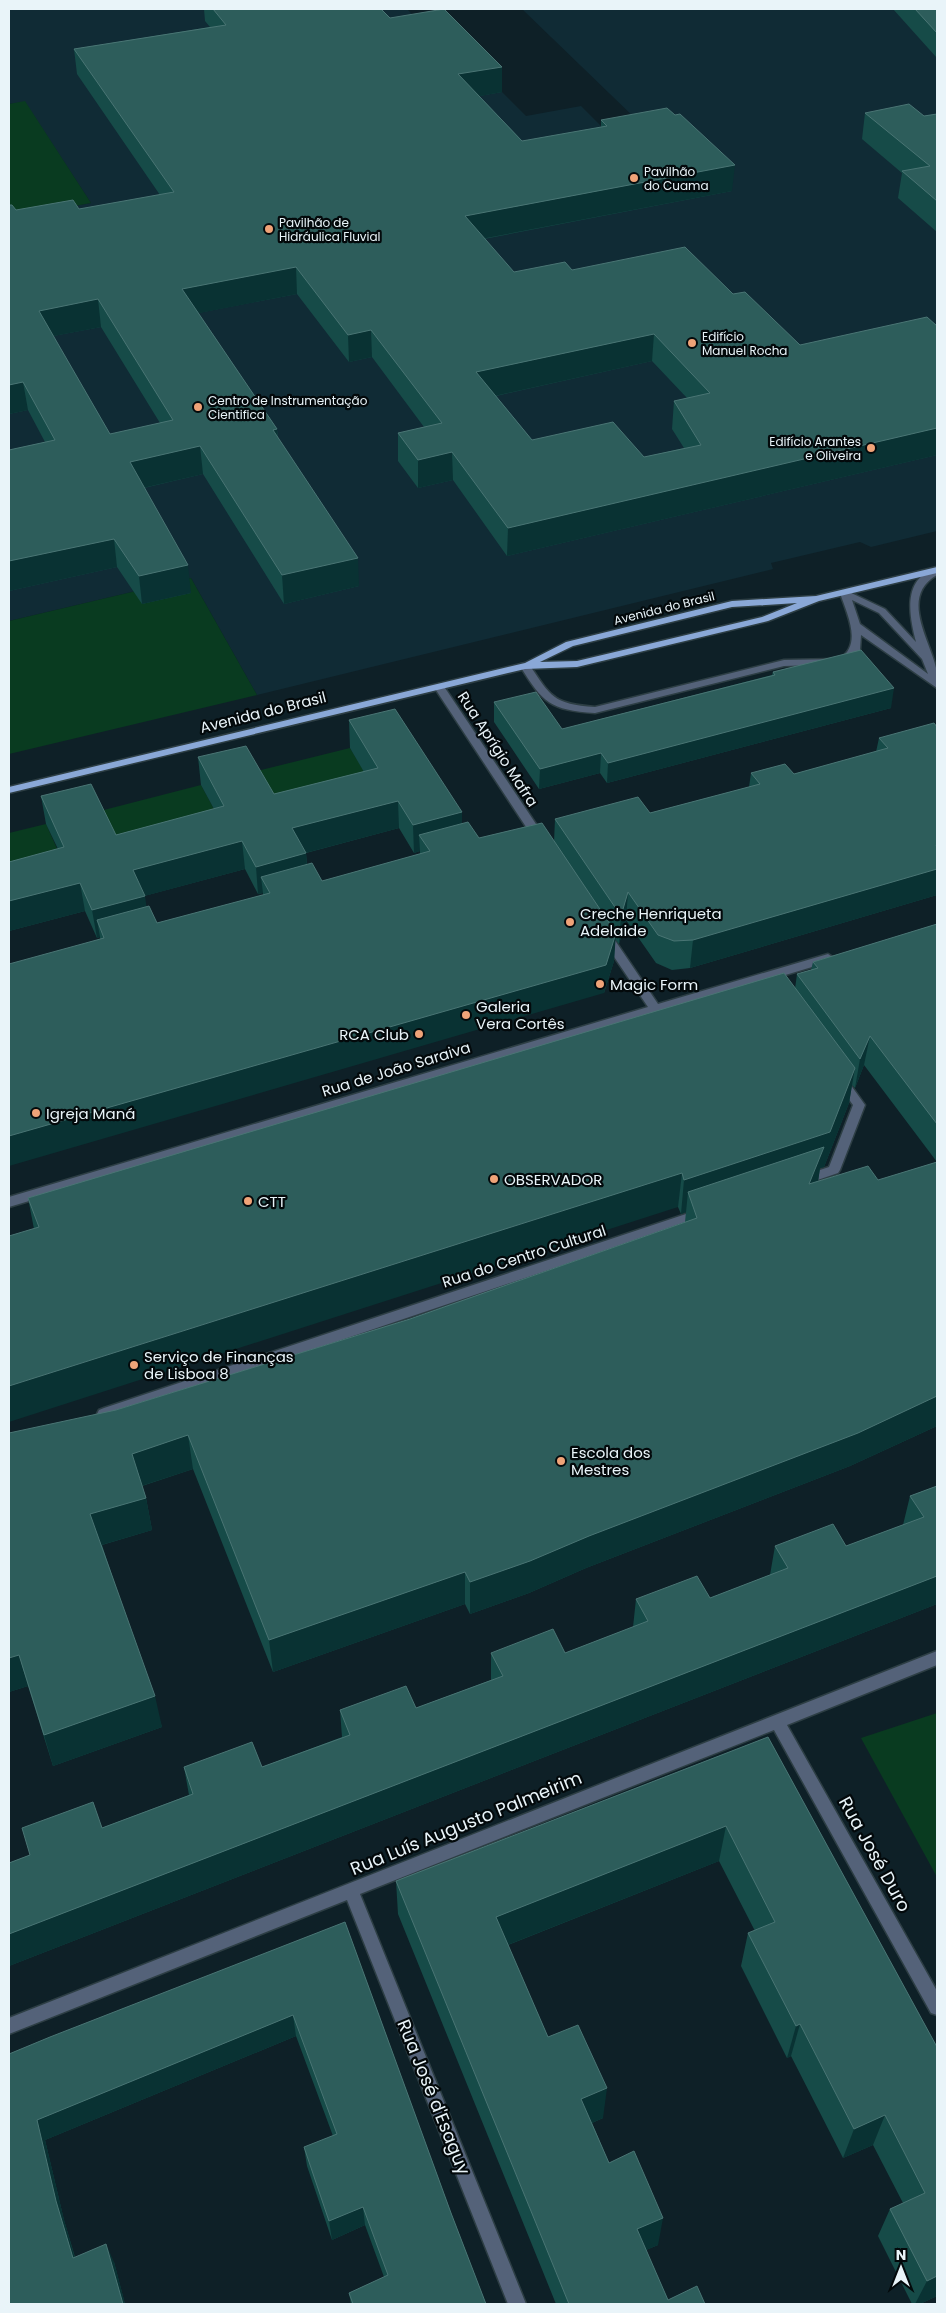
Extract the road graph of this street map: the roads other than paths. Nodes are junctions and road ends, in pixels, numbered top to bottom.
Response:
1 (937, 570) edge
2 (845, 593) junction
3 (816, 599) junction
4 (854, 625) junction
5 (927, 659) junction
6 (525, 666) junction
7 (937, 684) edge
8 (439, 686) junction
9 (9, 790) edge
10 (548, 851) edge
11 (602, 930) edge
12 (838, 955) edge
13 (765, 977) junction
14 (774, 990) edge
15 (655, 1009) junction
16 (830, 1066) edge
17 (787, 1186) edge
18 (9, 1202) edge
19 (712, 1211) edge
20 (94, 1417) edge
21 (937, 1658) edge
22 (777, 1721) junction
23 (351, 1891) junction
24 (937, 2007) edge
25 (9, 2026) edge
26 (517, 2304) edge

1 - 2 main road, Avenida do Brasil
1 - 5 street
2 - 3 main road, Avenida do Brasil
2 - 4 street
2 - 5 street
3 - 6 main road, Avenida do Brasil
3 - 6 main road, Avenida do Brasil
4 - 6 street
4 - 7 street
5 - 7 street
6 - 8 main road, Avenida do Brasil
8 - 9 main road, Avenida do Brasil
8 - 10 street, Rua Aprígio Mafra
11 - 15 street
12 - 13 street, Rua de João Saraiva
13 - 14 street
13 - 15 street, Rua de João Saraiva
15 - 18 street, Rua de João Saraiva
16 - 17 street
19 - 20 street, Rua do Centro Cultural
21 - 22 street, Rua Luís Augusto Palmeirim
22 - 23 street, Rua Luís Augusto Palmeirim
22 - 24 street, Rua José Duro
23 - 25 street, Rua Luís Augusto Palmeirim
23 - 26 street, Rua José d'Esaguy

